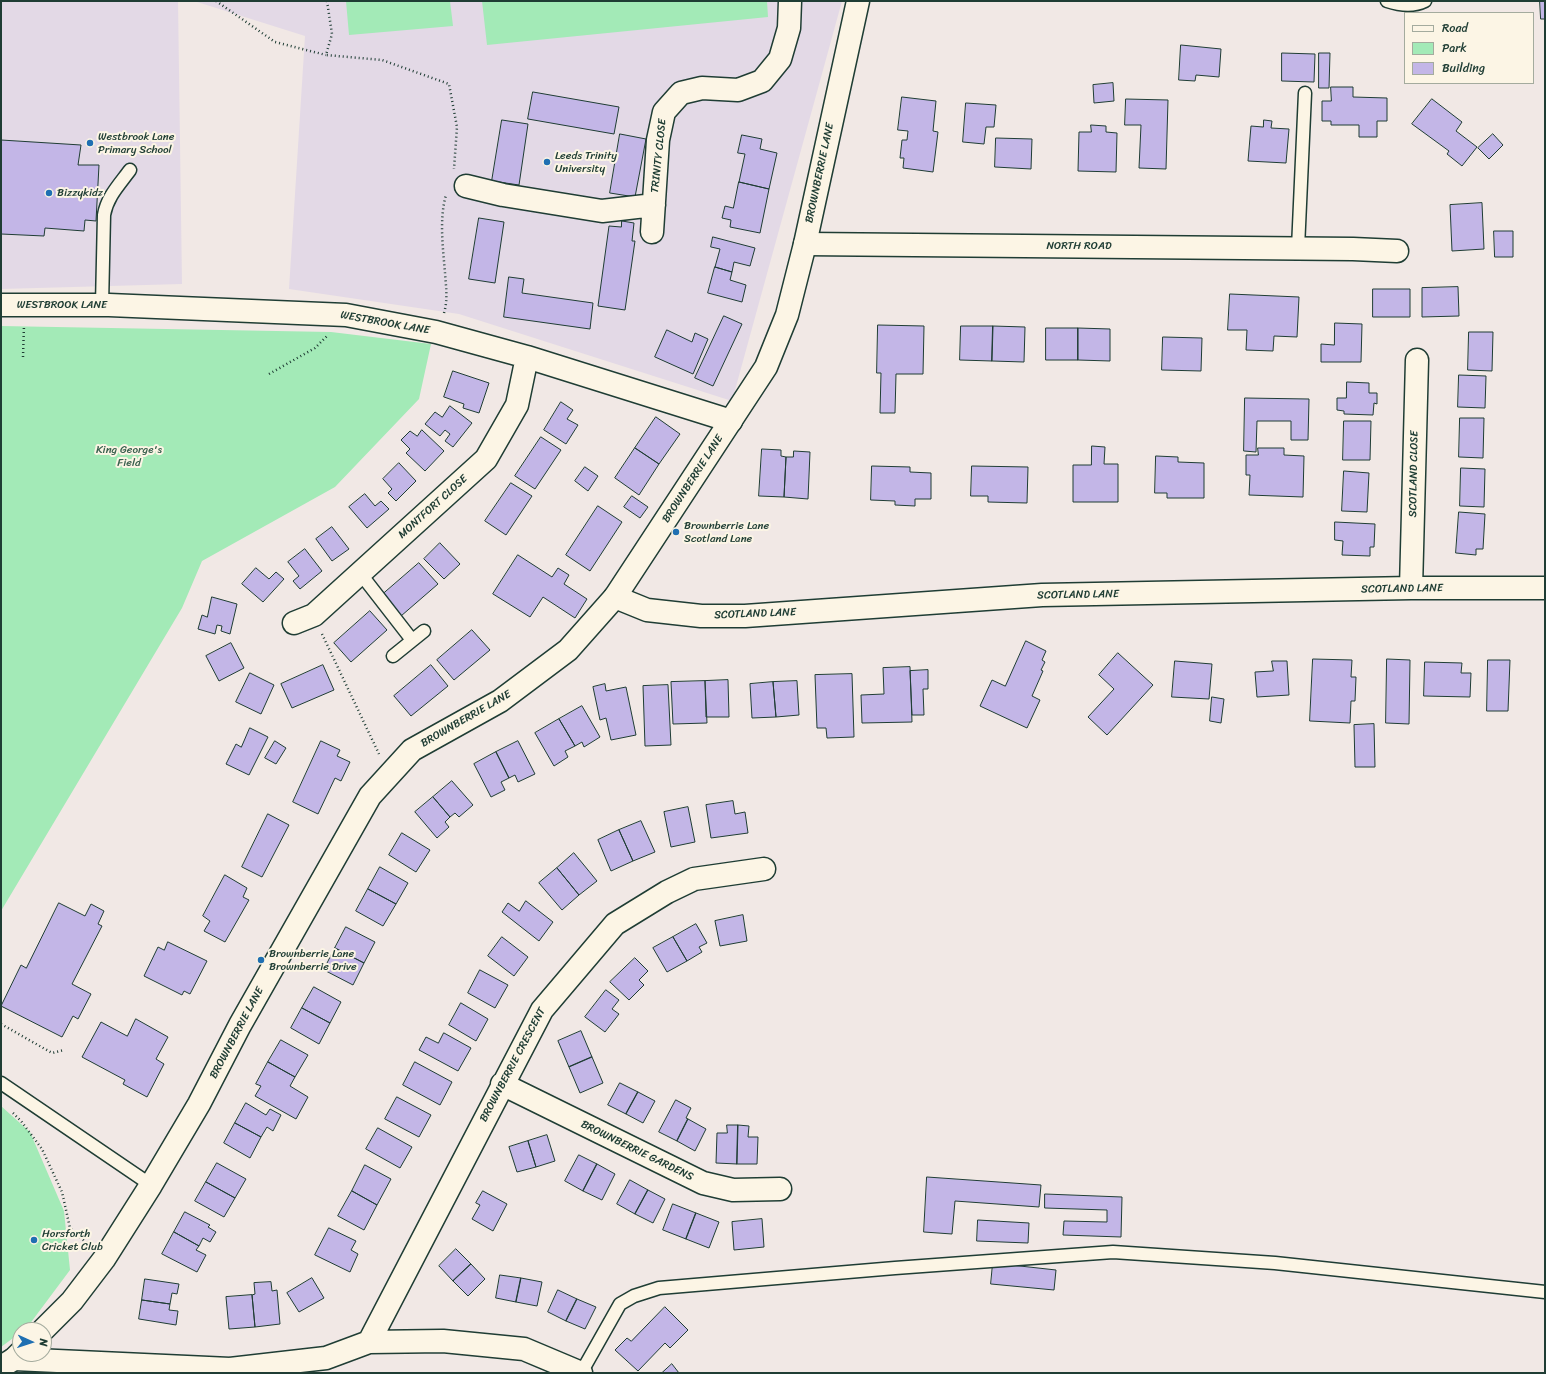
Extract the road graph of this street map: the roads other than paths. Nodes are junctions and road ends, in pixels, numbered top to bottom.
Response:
1 (790, 1) edge
2 (858, 1) edge
3 (1387, 1) edge
4 (1425, 1) edge
5 (1305, 93) dead end
6 (130, 170) dead end
7 (455, 184) road end
8 (654, 205) junction
9 (652, 232) dead end
10 (804, 244) junction
11 (1298, 248) junction
12 (1397, 251) dead end
13 (1, 305) edge
14 (102, 305) junction
15 (527, 357) junction
16 (1417, 360) dead end
17 (731, 421) junction
18 (360, 573) junction
19 (1411, 588) junction
20 (1545, 588) edge
21 (615, 597) junction
22 (294, 623) dead end
23 (424, 631) dead end
24 (412, 640) junction
25 (394, 656) dead end
26 (764, 869) dead end
27 (1, 1083) edge
28 (502, 1084) junction
29 (151, 1185) junction
30 (780, 1189) dead end
31 (1545, 1292) edge
32 (51, 1322) edge
33 (369, 1342) junction
34 (52, 1362) edge
35 (581, 1373) edge

1 - 8 street, TRINITY CLOSE
2 - 10 street, BROWNBERRIE LANE
3 - 4 lane
5 - 11 lane
6 - 14 lane
7 - 8 street, TRINITY CLOSE
8 - 9 street, TRINITY CLOSE
10 - 11 street, NORTH ROAD
10 - 17 street, BROWNBERRIE LANE
11 - 12 street, NORTH ROAD
13 - 14 street, WESTBROOK LANE
14 - 15 street, WESTBROOK LANE
15 - 17 street, WESTBROOK LANE
15 - 18 street, MONTFORT CLOSE
16 - 19 street, SCOTLAND CLOSE
17 - 21 street, BROWNBERRIE LANE
18 - 22 street, MONTFORT CLOSE
18 - 24 lane
19 - 20 street, SCOTLAND LANE
19 - 21 street, SCOTLAND LANE
21 - 29 street, BROWNBERRIE LANE
23 - 24 lane
24 - 25 lane
26 - 28 street, BROWNBERRIE CRESCENT
27 - 29 lane
28 - 30 street, BROWNBERRIE GARDENS
28 - 33 street, BROWNBERRIE CRESCENT
29 - 32 street, BROWNBERRIE LANE
31 - 35 lane
33 - 34 street
33 - 35 street

